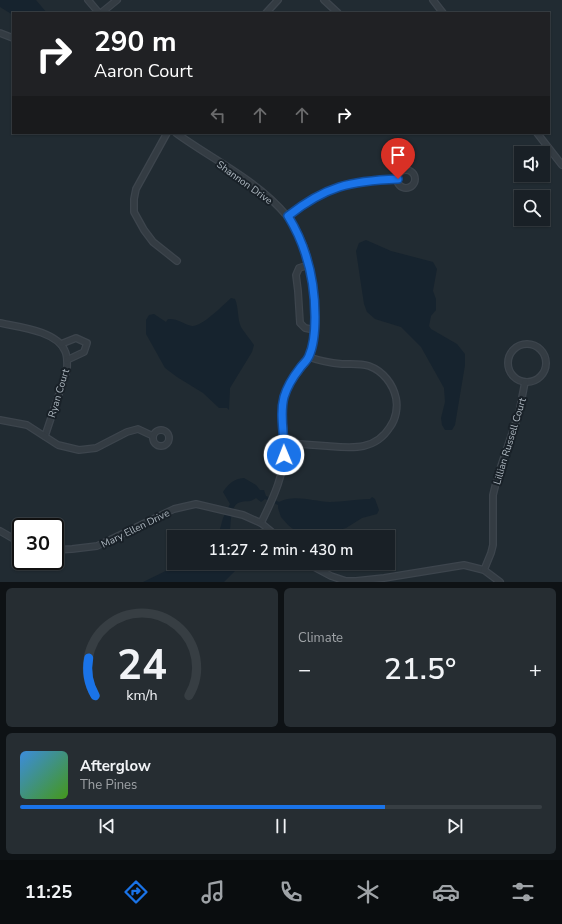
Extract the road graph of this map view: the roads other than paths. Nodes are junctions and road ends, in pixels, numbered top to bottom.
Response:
1 (88, 0) edge
2 (117, 0) edge
3 (278, 0) edge
4 (324, 0) edge
5 (433, 0) edge
6 (99, 12) edge
7 (101, 12) edge
8 (267, 12) edge
9 (337, 12) edge
10 (442, 12) edge
11 (0, 33) edge
12 (12, 38) edge
13 (166, 134) edge
14 (177, 134) edge
15 (538, 134) edge
16 (562, 166) edge
17 (398, 179) dead end
18 (288, 216) junction
19 (177, 262) dead end
20 (309, 265) junction
21 (0, 323) edge
22 (314, 330) junction
23 (61, 344) junction
24 (309, 357) junction
25 (68, 360) junction
26 (525, 382) junction
27 (0, 420) edge
28 (45, 436) junction
29 (154, 436) dead end
30 (285, 443) junction
31 (260, 523) junction
32 (269, 530) edge
33 (0, 531) edge
34 (12, 538) edge
35 (64, 550) edge
36 (321, 570) edge
37 (484, 570) junction
38 (405, 574) junction
39 (406, 582) edge
40 (500, 582) edge

1 - 6 street
2 - 7 street
3 - 8 street
4 - 9 street
5 - 10 street
11 - 12 street
13 - 19 street
14 - 18 street, Shannon Drive
15 - 16 street
17 - 18 street
18 - 20 street, Shannon Drive
20 - 22 street, Shannon Drive
20 - 22 street
21 - 23 street
22 - 24 street, Shannon Drive
23 - 25 street, Ryan Court
23 - 25 street
24 - 30 street, Shannon Drive
24 - 30 street
25 - 28 street, Ryan Court
26 - 26 street
26 - 37 street, Lillian Russell Court
27 - 28 street
28 - 29 street
30 - 31 street, Shannon Drive
31 - 32 street, Mary Ellen Drive
31 - 35 street, Mary Ellen Drive
33 - 34 street
36 - 38 street
37 - 38 street
37 - 40 street
38 - 39 street

